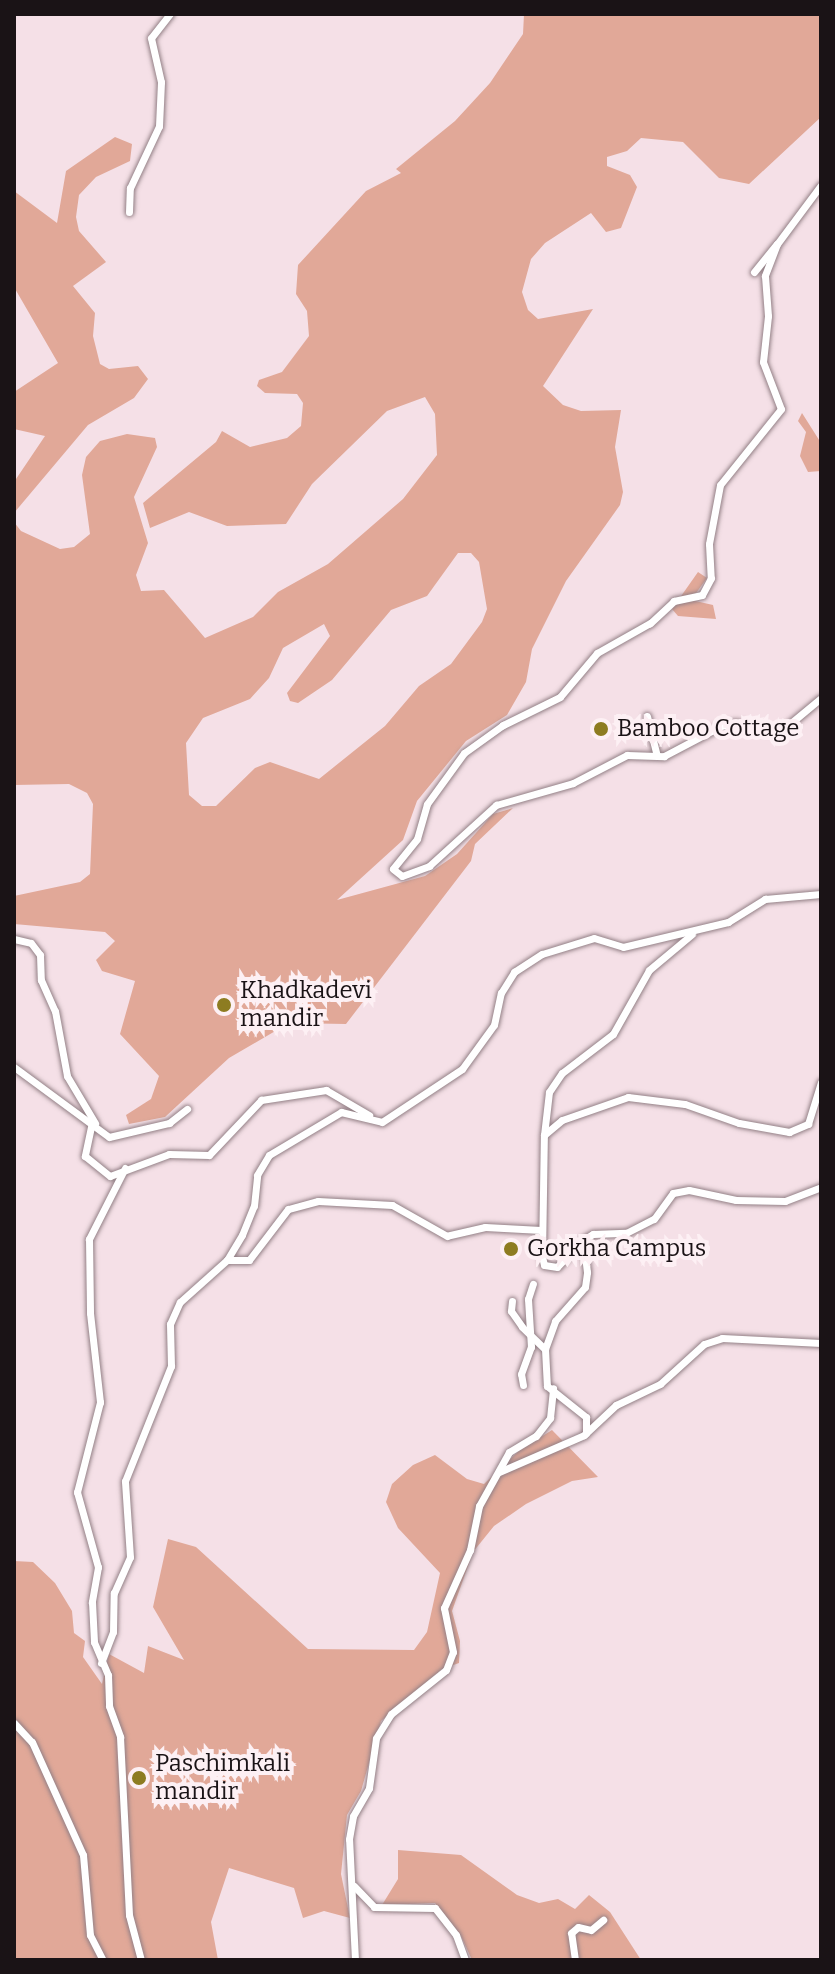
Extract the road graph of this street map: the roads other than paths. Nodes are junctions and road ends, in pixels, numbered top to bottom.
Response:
1 (170, 14) edge
2 (821, 185) edge
3 (129, 212) dead end
4 (777, 244) junction
5 (754, 272) dead end
6 (821, 698) edge
7 (647, 716) dead end
8 (657, 756) junction
9 (821, 894) edge
10 (705, 928) junction
11 (14, 939) edge
12 (14, 1067) edge
13 (821, 1082) edge
14 (187, 1109) dead end
15 (382, 1122) junction
16 (94, 1124) junction
17 (544, 1135) junction
18 (124, 1170) junction
19 (821, 1187) edge
20 (541, 1230) junction
21 (583, 1240) junction
22 (227, 1260) junction
23 (533, 1284) dead end
24 (512, 1301) dead end
25 (531, 1335) junction
26 (821, 1343) edge
27 (545, 1349) junction
28 (523, 1385) dead end
29 (553, 1388) junction
30 (586, 1433) junction
31 (499, 1472) junction
32 (100, 1666) junction
33 (14, 1723) edge
34 (353, 1885) junction
35 (603, 1920) dead end
36 (103, 1960) edge
37 (141, 1960) edge
38 (355, 1960) edge
39 (465, 1960) edge
40 (575, 1960) edge

1 - 3 street
2 - 4 street
4 - 5 street
4 - 8 street
6 - 8 street
7 - 8 street
9 - 10 street
10 - 15 street
10 - 17 street
11 - 16 street
12 - 16 street
13 - 17 street
14 - 16 street
15 - 18 street
15 - 22 street
16 - 18 street
17 - 20 street
18 - 32 street
19 - 21 street
20 - 21 street
20 - 22 street
21 - 27 street
22 - 32 street
23 - 25 street
24 - 25 street
25 - 27 street
25 - 28 street
26 - 30 street
27 - 29 street
29 - 30 street
29 - 31 street
30 - 31 street
31 - 34 street
32 - 37 street
33 - 36 street
34 - 38 street
34 - 39 street
35 - 40 street

